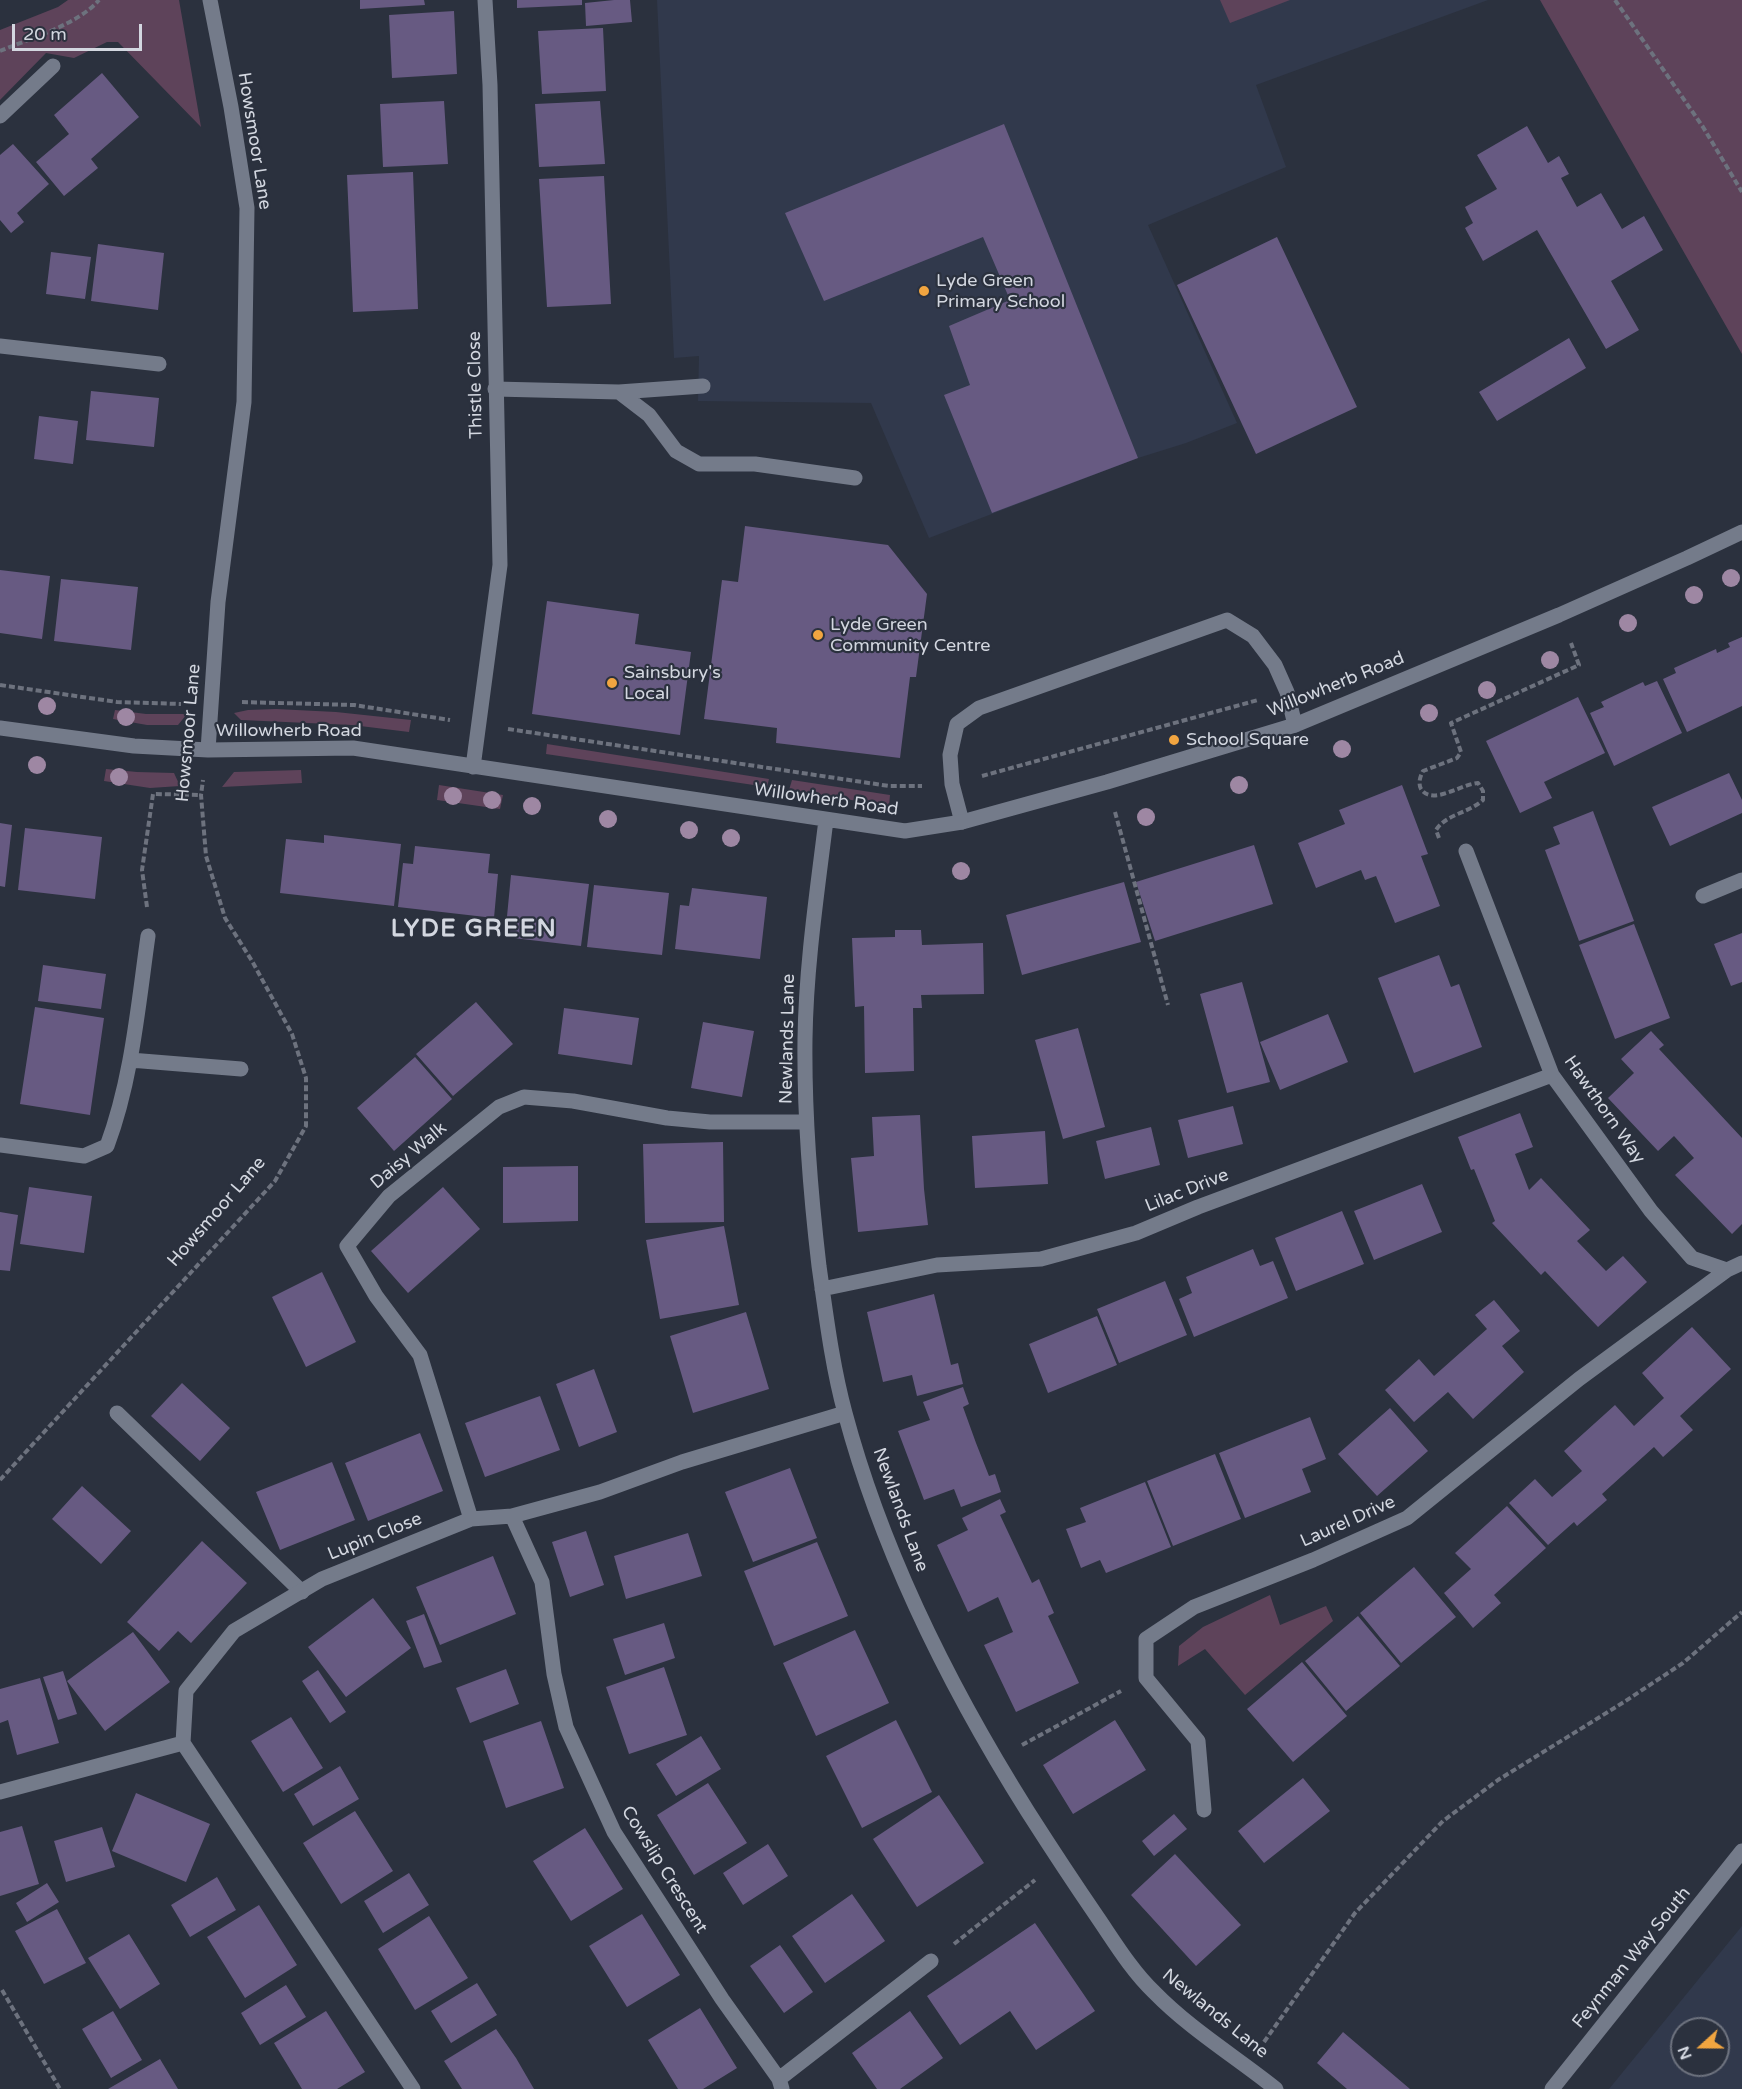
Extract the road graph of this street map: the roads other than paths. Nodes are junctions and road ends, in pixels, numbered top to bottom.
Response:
1 (210, 0) edge
2 (484, 0) edge
3 (53, 66) dead end
4 (0, 116) edge
5 (0, 346) edge
6 (159, 364) dead end
7 (703, 386) dead end
8 (495, 389) junction
9 (619, 392) junction
10 (855, 478) dead end
11 (1742, 532) edge
12 (1295, 725) junction
13 (0, 728) edge
14 (208, 750) junction
15 (473, 767) junction
16 (826, 820) junction
17 (962, 822) junction
18 (1466, 851) road end
19 (1742, 880) edge
20 (1703, 896) dead end
21 (148, 936) road end
22 (130, 1060) junction
23 (241, 1069) dead end
24 (1552, 1075) junction
25 (805, 1122) junction
26 (0, 1145) edge
27 (1742, 1263) edge
28 (1727, 1270) junction
29 (822, 1289) junction
30 (117, 1413) dead end
31 (845, 1413) junction
32 (512, 1516) junction
33 (471, 1520) junction
34 (302, 1592) junction
35 (183, 1743) junction
36 (0, 1792) edge
37 (1204, 1810) dead end
38 (1742, 1851) edge
39 (931, 1961) road end
40 (780, 2084) edge
41 (413, 2089) edge
42 (1276, 2089) edge
43 (1552, 2089) edge

1 - 14 street, Howsmoor Lane
2 - 8 street, Thistle Close
3 - 4 street
5 - 6 street
7 - 9 street
8 - 9 street
8 - 15 street, Thistle Close
9 - 10 street
11 - 12 street, Willowherb Road
12 - 17 street, Willowherb Road
12 - 17 street
13 - 14 street, Willowherb Road
14 - 15 street, Willowherb Road
15 - 16 street, Willowherb Road
16 - 17 street, Willowherb Road
16 - 25 street, Newlands Lane
18 - 24 street, Hawthorn Way
19 - 20 street
21 - 22 street
22 - 23 street
22 - 26 street
24 - 28 street, Hawthorn Way
24 - 29 street, Lilac Drive
25 - 29 street, Newlands Lane
25 - 33 street, Daisy Walk
27 - 28 street
28 - 37 street, Laurel Drive
29 - 31 street, Newlands Lane
30 - 34 street
31 - 32 street, Lupin Close
31 - 42 street, Newlands Lane
32 - 33 street, Lupin Close
32 - 40 street, Cowslip Crescent
33 - 34 street, Lupin Close
34 - 35 street, Lupin Close
35 - 36 street
35 - 41 street
38 - 43 street, Feynman Way South
39 - 40 street

